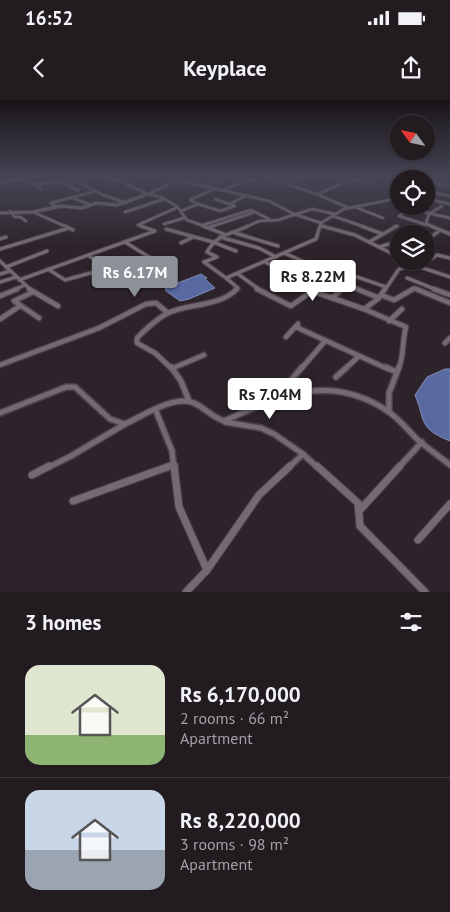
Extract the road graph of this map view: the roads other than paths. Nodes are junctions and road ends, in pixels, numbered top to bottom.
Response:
1 (64, 200) edge
2 (77, 200) edge
3 (118, 200) edge
4 (133, 200) edge
5 (161, 200) edge
6 (165, 200) edge
7 (190, 200) edge
8 (218, 200) edge
9 (239, 200) edge
10 (264, 200) edge
11 (331, 200) edge
12 (389, 200) edge
13 (435, 200) edge
14 (126, 203) junction
15 (198, 204) junction
16 (229, 204) junction
17 (450, 204) edge
18 (91, 205) junction
19 (55, 206) junction
20 (442, 206) dead end
21 (354, 207) junction
22 (349, 208) junction
23 (179, 209) junction
24 (10, 211) junction
25 (435, 211) edge
26 (33, 212) junction
27 (125, 212) dead end
28 (255, 212) junction
29 (0, 213) edge
30 (294, 214) junction
31 (334, 215) junction
32 (400, 215) edge
33 (430, 215) edge
34 (435, 215) edge
35 (184, 218) junction
36 (383, 218) dead end
37 (450, 218) edge
38 (272, 220) junction
39 (26, 221) dead end
40 (164, 224) dead end
41 (203, 225) junction
42 (321, 225) junction
43 (428, 225) joint
44 (68, 228) junction
45 (209, 228) junction
46 (435, 228) edge
47 (166, 229) dead end
48 (73, 230) dead end
49 (390, 230) edge
50 (439, 230) junction
51 (235, 232) junction
52 (435, 233) edge
53 (224, 234) junction
54 (382, 234) junction
55 (450, 234) edge
56 (6, 237) dead end
57 (194, 237) junction
58 (220, 237) junction
59 (0, 239) edge
60 (126, 242) junction
61 (213, 242) junction
62 (369, 242) junction
63 (181, 243) dead end
64 (278, 246) dead end
65 (390, 246) edge
66 (379, 247) junction
67 (0, 249) edge
68 (48, 251) dead end
69 (236, 251) dead end
70 (284, 253) junction
71 (390, 253) edge
72 (89, 256) junction
73 (149, 257) junction
74 (276, 257) junction
75 (435, 257) edge
76 (450, 258) edge
77 (0, 261) edge
78 (265, 262) junction
79 (164, 264) dead end
80 (3, 266) edge
81 (108, 268) junction
82 (48, 269) junction
83 (337, 270) dead end
84 (398, 270) edge
85 (427, 270) edge
86 (10, 271) junction
87 (0, 274) edge
88 (238, 274) junction
89 (291, 275) dead end
90 (450, 277) edge
91 (17, 278) junction
92 (226, 278) junction
93 (408, 278) dead end
94 (0, 282) edge
95 (344, 283) dead end
96 (25, 285) junction
97 (386, 287) junction
98 (33, 292) junction
99 (450, 295) edge
100 (0, 296) edge
101 (380, 297) junction
102 (332, 298) junction
103 (450, 303) edge
104 (20, 306) junction
105 (58, 306) dead end
106 (364, 309) junction
107 (402, 309) dead end
108 (168, 313) junction
109 (39, 318) dead end
110 (0, 320) edge
111 (389, 321) junction
112 (286, 337) dead end
113 (450, 338) edge
114 (325, 341) junction
115 (445, 343) dead end
116 (204, 355) dead end
117 (358, 357) junction
118 (0, 365) edge
119 (173, 368) junction
120 (396, 372) junction
121 (336, 377) dead end
122 (292, 379) dead end
123 (189, 401) junction
124 (156, 411) junction
125 (389, 412) junction
126 (0, 413) edge
127 (224, 422) junction
128 (125, 424) junction
129 (422, 442) junction
130 (303, 454) junction
131 (175, 465) junction
132 (450, 465) edge
133 (32, 475) dead end
134 (73, 501) dead end
135 (450, 504) edge
136 (359, 511) junction
137 (418, 540) dead end
138 (207, 570) junction
139 (186, 592) edge
140 (425, 592) edge

1 - 19 street
2 - 18 street
3 - 14 street
4 - 14 street
5 - 27 street
6 - 23 street
7 - 15 street
8 - 16 street
9 - 16 street
10 - 30 street
11 - 22 street
12 - 21 street
13 - 17 street
14 - 18 street
15 - 16 street
15 - 23 street
18 - 19 street
19 - 26 street
20 - 25 street
21 - 22 street
21 - 36 street
22 - 31 street
23 - 35 street
23 - 60 street
24 - 26 street
24 - 29 street
24 - 39 street
26 - 44 street
28 - 38 street
28 - 41 street
28 - 45 street
30 - 31 street
30 - 38 street
30 - 42 street
31 - 42 street
31 - 54 street
32 - 43 street
33 - 43 street
34 - 37 street
35 - 40 street
35 - 41 street
38 - 51 street
41 - 45 street
42 - 62 street
42 - 70 street
44 - 48 street
44 - 67 street
45 - 53 street
46 - 50 street
47 - 57 street
49 - 54 street
50 - 52 street
50 - 55 street
51 - 53 street
51 - 64 street
53 - 58 street
54 - 62 street
56 - 59 street
57 - 61 street
57 - 63 street
58 - 61 street
58 - 74 street
60 - 72 street
60 - 73 street
61 - 69 street
61 - 92 street
62 - 66 street
65 - 66 street
66 - 71 street
68 - 80 street
70 - 74 street
70 - 102 street
72 - 81 street
72 - 82 street
73 - 79 street
73 - 81 street
74 - 78 street
75 - 76 street
77 - 80 street
78 - 88 street
78 - 89 street
80 - 86 street
81 - 82 street
82 - 91 street
83 - 97 street
84 - 97 street
85 - 90 street
86 - 87 street
86 - 91 street
88 - 92 street
88 - 102 street
91 - 94 street
91 - 96 street
92 - 108 street
93 - 99 street
95 - 101 street
96 - 98 street
96 - 100 street
97 - 101 street
98 - 104 street
98 - 105 street
101 - 103 street
101 - 106 street
102 - 106 street
104 - 109 street
104 - 110 street
106 - 111 street
107 - 111 street
108 - 118 street
108 - 119 street
111 - 120 street
112 - 114 street
113 - 115 street
114 - 117 street
114 - 122 street
116 - 119 street
117 - 120 street
117 - 121 street
119 - 123 street
120 - 125 street
123 - 124 street
123 - 127 street
124 - 128 street
124 - 131 street
125 - 127 street
125 - 129 street
126 - 128 street
127 - 130 street
128 - 133 street
129 - 132 street
129 - 136 street
130 - 136 street
130 - 138 street
131 - 134 street
131 - 138 street
135 - 137 street
136 - 140 street
138 - 139 street

